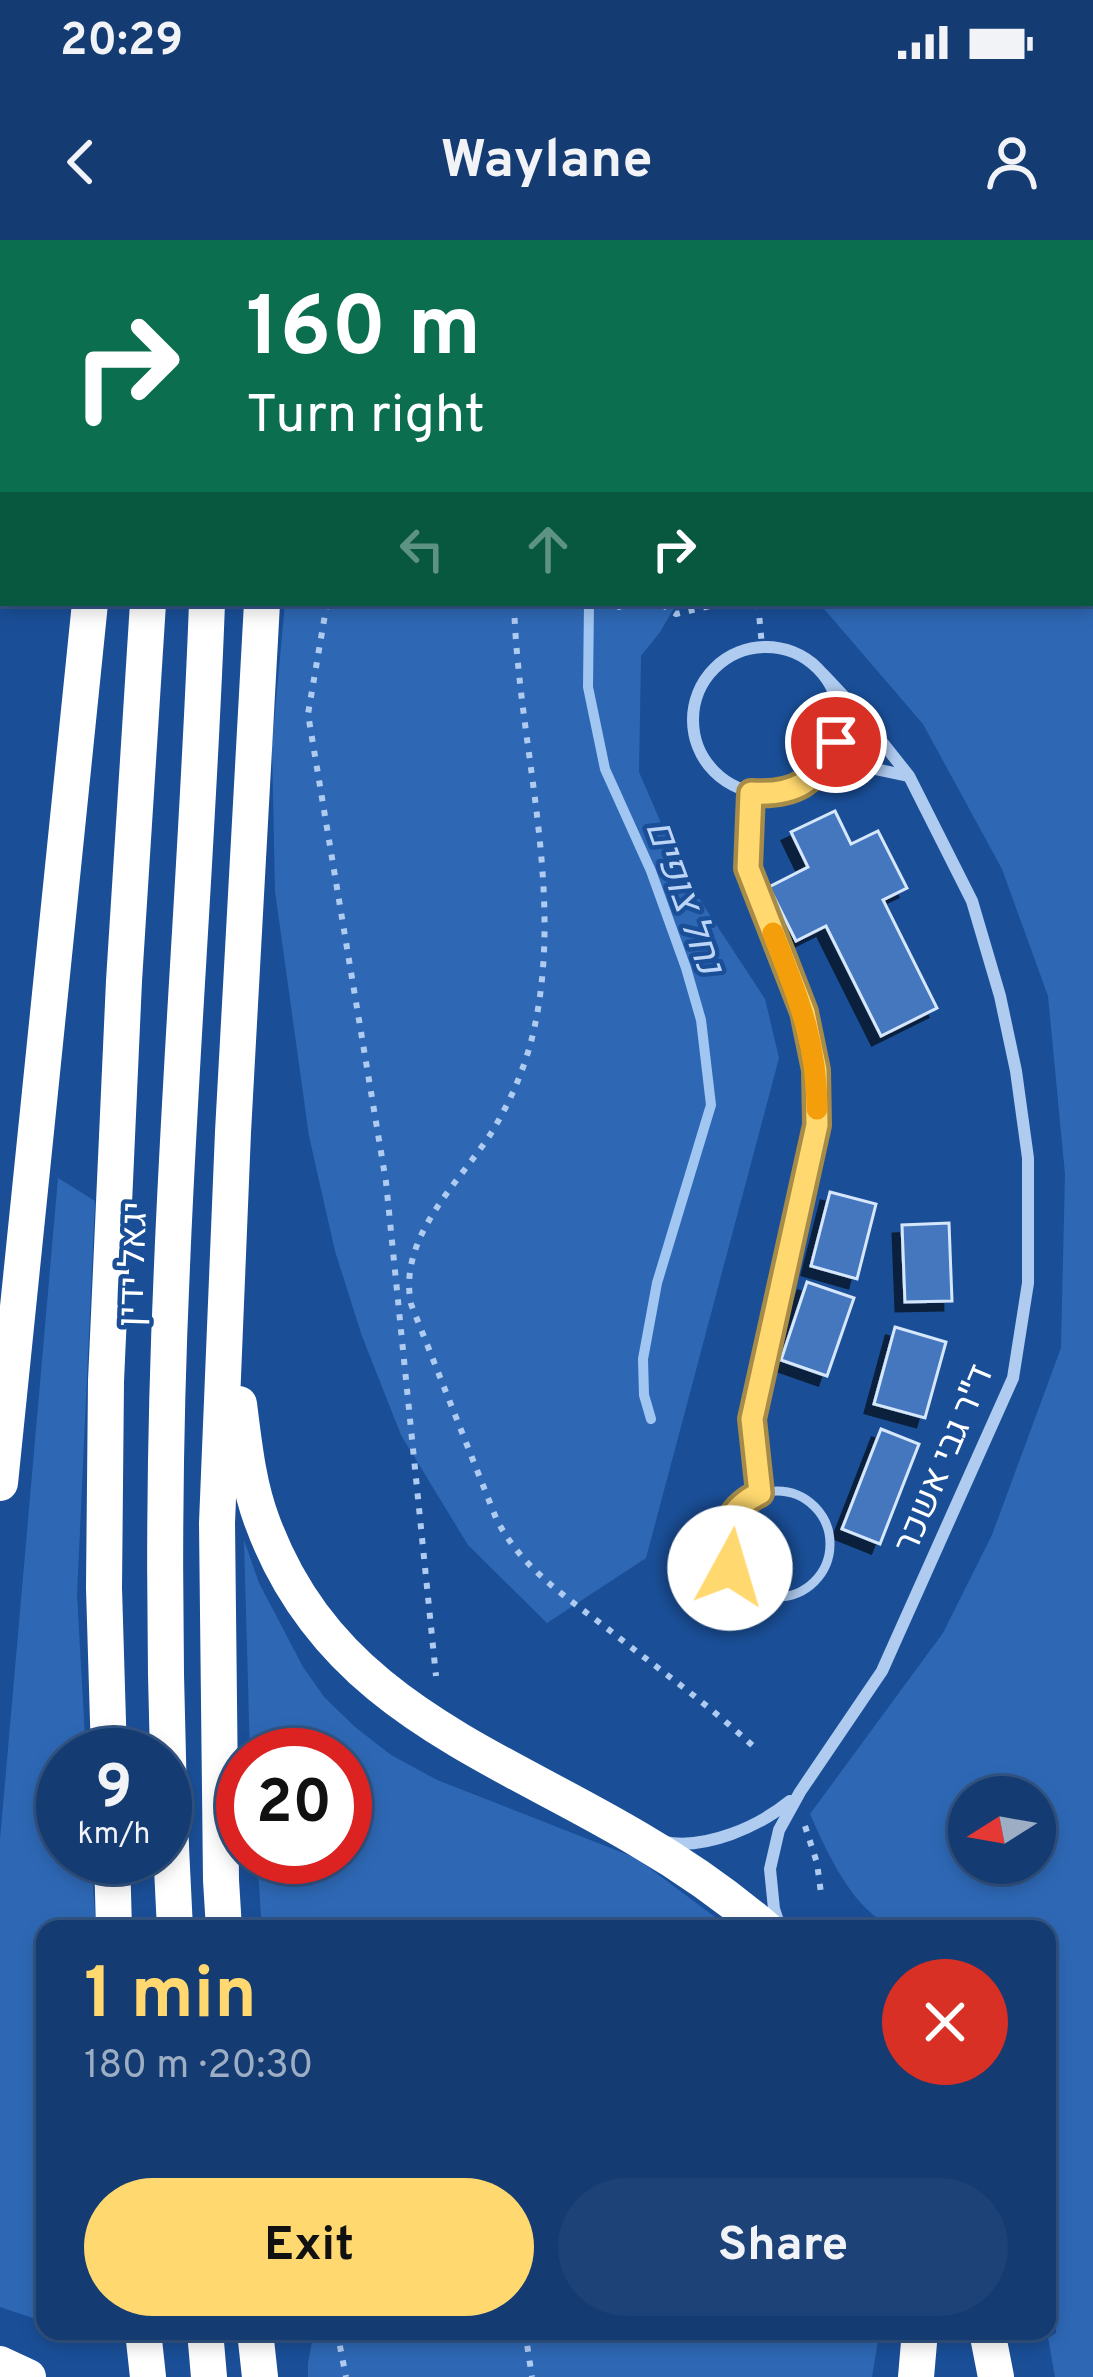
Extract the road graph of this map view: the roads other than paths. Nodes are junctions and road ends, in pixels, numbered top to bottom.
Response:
1 (90, 606) edge
2 (148, 606) edge
3 (207, 606) edge
4 (262, 606) edge
5 (824, 675) junction
6 (909, 776) junction
7 (810, 780) junction
8 (751, 793) junction
9 (44, 1068) junction
10 (233, 1132) junction
11 (0, 1304) edge
12 (0, 1483) edge
13 (760, 1493) junction
14 (108, 1728) edge
15 (800, 1792) junction
16 (637, 1838) junction
17 (113, 1884) edge
18 (114, 1920) edge
19 (175, 1920) edge
20 (223, 1920) edge
21 (754, 1920) edge
22 (779, 1920) edge
23 (143, 2340) edge
24 (206, 2340) edge
25 (919, 2340) edge
26 (989, 2340) edge
27 (0, 2364) edge
28 (28, 2377) edge
29 (148, 2377) edge
30 (209, 2377) edge
31 (916, 2377) edge
32 (996, 2377) edge

1 - 9 highway
2 - 14 highway, יגאל ידין
3 - 19 highway, יגאל ידין
4 - 10 highway
5 - 6 street, ד"ר גבי אשכר
5 - 7 street
5 - 8 street
6 - 7 street
6 - 15 street, ד"ר גבי אשכר
7 - 8 street
8 - 13 lane
9 - 11 highway
9 - 12 highway
10 - 16 highway
10 - 20 highway
13 - 13 lane
15 - 16 street, ד"ר גבי אשכר
15 - 22 street, ד"ר גבי אשכר
16 - 21 highway
17 - 18 highway
23 - 29 highway
24 - 30 highway
25 - 31 highway
26 - 32 highway
27 - 28 highway

